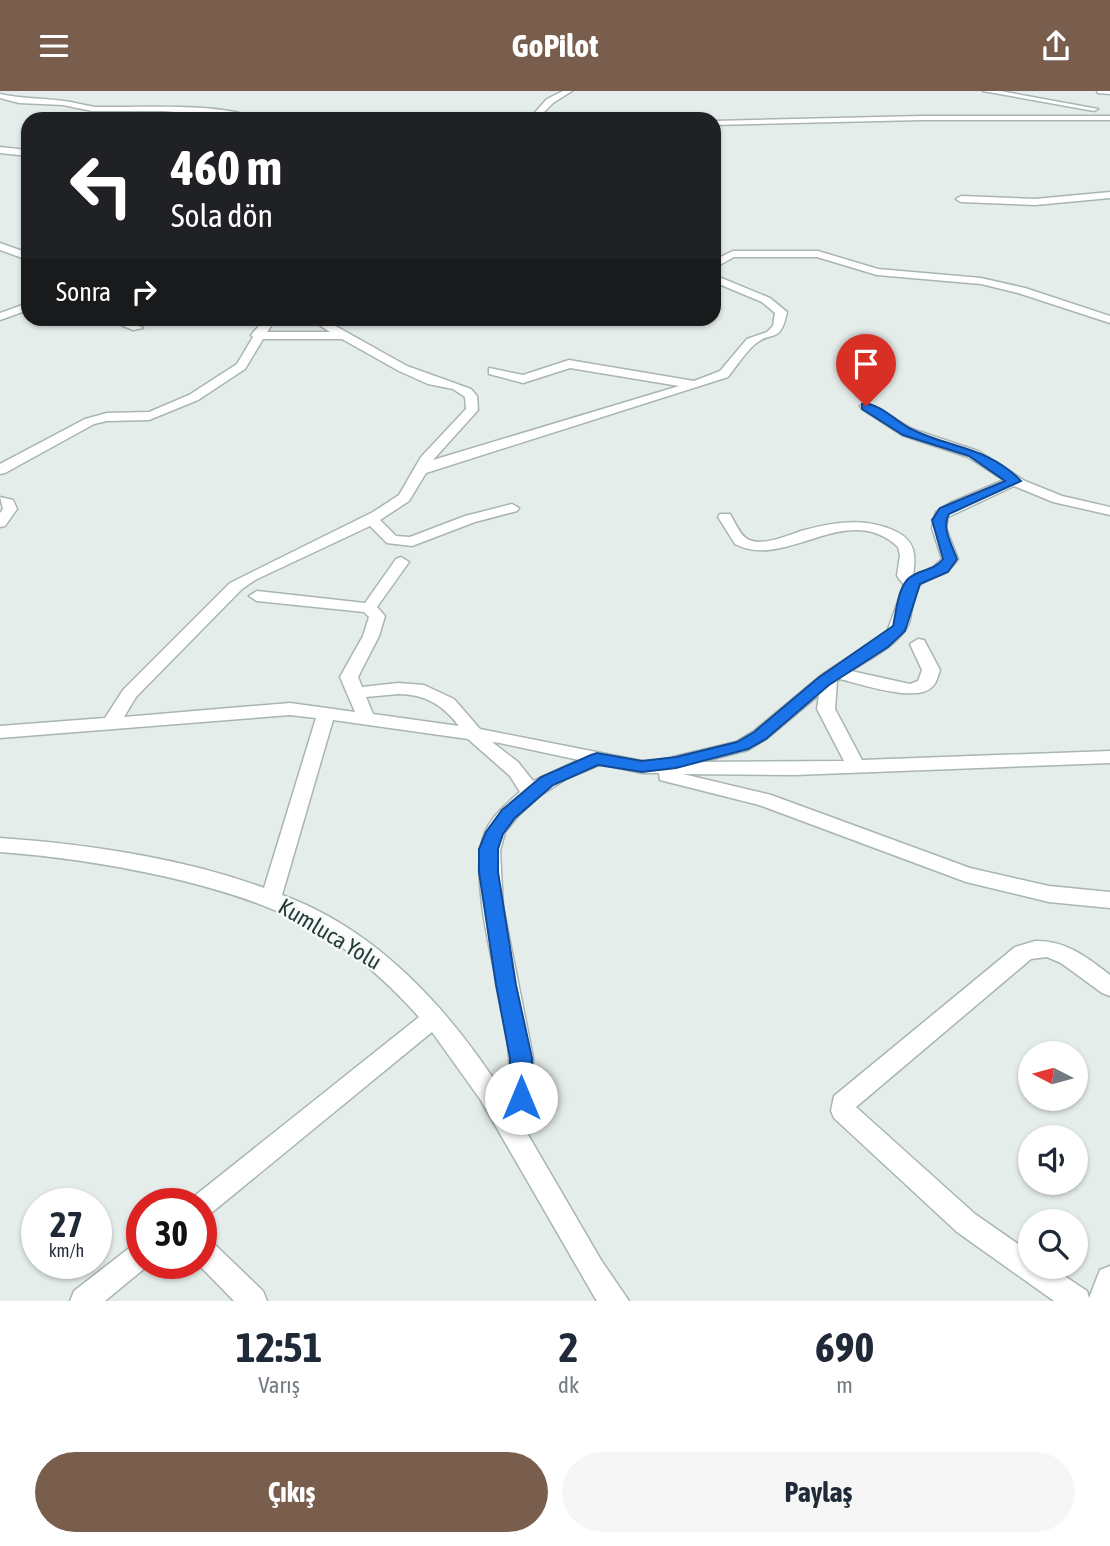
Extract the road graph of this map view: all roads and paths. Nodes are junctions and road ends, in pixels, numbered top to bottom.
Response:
1 (568, 91) edge
2 (987, 91) edge
3 (1023, 91) edge
4 (1041, 91) edge
5 (1101, 91) edge
6 (1110, 92) edge
7 (0, 96) edge
8 (1013, 96) junction
9 (1103, 102) dead end
10 (1110, 111) edge
11 (199, 112) edge
12 (540, 112) edge
13 (1110, 118) edge
14 (721, 123) edge
15 (0, 150) edge
16 (21, 152) edge
17 (1110, 195) edge
18 (961, 199) dead end
19 (0, 246) edge
20 (21, 254) edge
21 (721, 260) edge
22 (721, 281) edge
23 (21, 309) edge
24 (0, 317) edge
25 (1110, 320) edge
26 (132, 326) edge
27 (264, 326) edge
28 (329, 326) edge
29 (137, 328) dead end
30 (257, 335) junction
31 (348, 336) junction
32 (493, 372) dead end
33 (698, 386) junction
34 (866, 406) dead end
35 (0, 470) edge
36 (421, 470) junction
37 (1014, 481) junction
38 (1110, 497) edge
39 (0, 501) edge
40 (1084, 505) junction
41 (512, 508) dead end
42 (1110, 511) edge
43 (725, 517) dead end
44 (371, 519) junction
45 (0, 523) edge
46 (401, 562) dead end
47 (912, 585) junction
48 (257, 596) dead end
49 (369, 608) junction
50 (918, 644) dead end
51 (833, 676) junction
52 (355, 693) junction
53 (327, 712) junction
54 (366, 718) junction
55 (113, 721) junction
56 (0, 731) edge
57 (475, 735) junction
58 (1110, 757) edge
59 (597, 759) junction
60 (856, 766) junction
61 (642, 767) junction
62 (531, 795) junction
63 (0, 845) edge
64 (271, 898) junction
65 (1110, 900) edge
66 (1110, 987) edge
67 (435, 1017) junction
68 (514, 1137) junction
69 (217, 1193) edge
70 (217, 1265) edge
71 (126, 1267) edge
72 (1110, 1279) edge
73 (609, 1299) edge
74 (84, 1301) edge
75 (253, 1301) edge
76 (1077, 1301) edge
77 (1102, 1301) edge

1 - 12 street
2 - 8 street
3 - 8 street
4 - 9 street
5 - 6 street
7 - 11 street
8 - 10 street
13 - 14 street
15 - 16 street
17 - 18 street
19 - 20 street
21 - 25 street
22 - 33 street
23 - 24 street
26 - 29 street
27 - 30 street
28 - 31 street
30 - 31 street
30 - 35 street
31 - 36 street
32 - 33 street
33 - 36 street
34 - 37 street
36 - 44 street
37 - 40 street
37 - 47 street
38 - 40 street
39 - 45 street
40 - 42 street
41 - 44 street
43 - 47 street
44 - 55 street
46 - 49 street
47 - 51 street
48 - 49 street
49 - 52 street
50 - 51 street
51 - 60 street
51 - 61 street
52 - 54 street
52 - 57 street
53 - 54 street
53 - 55 street
53 - 64 street
54 - 57 street
55 - 56 street
57 - 59 street
57 - 62 street
58 - 60 street
59 - 61 street
59 - 62 street
60 - 61 street
61 - 65 street
62 - 68 street
63 - 64 street, Kumluca Yolu
64 - 67 street, Kumluca Yolu
66 - 76 street
67 - 68 street, Kumluca Yolu
67 - 69 street
68 - 73 street, Kumluca Yolu
70 - 75 street
71 - 74 street
72 - 77 street

